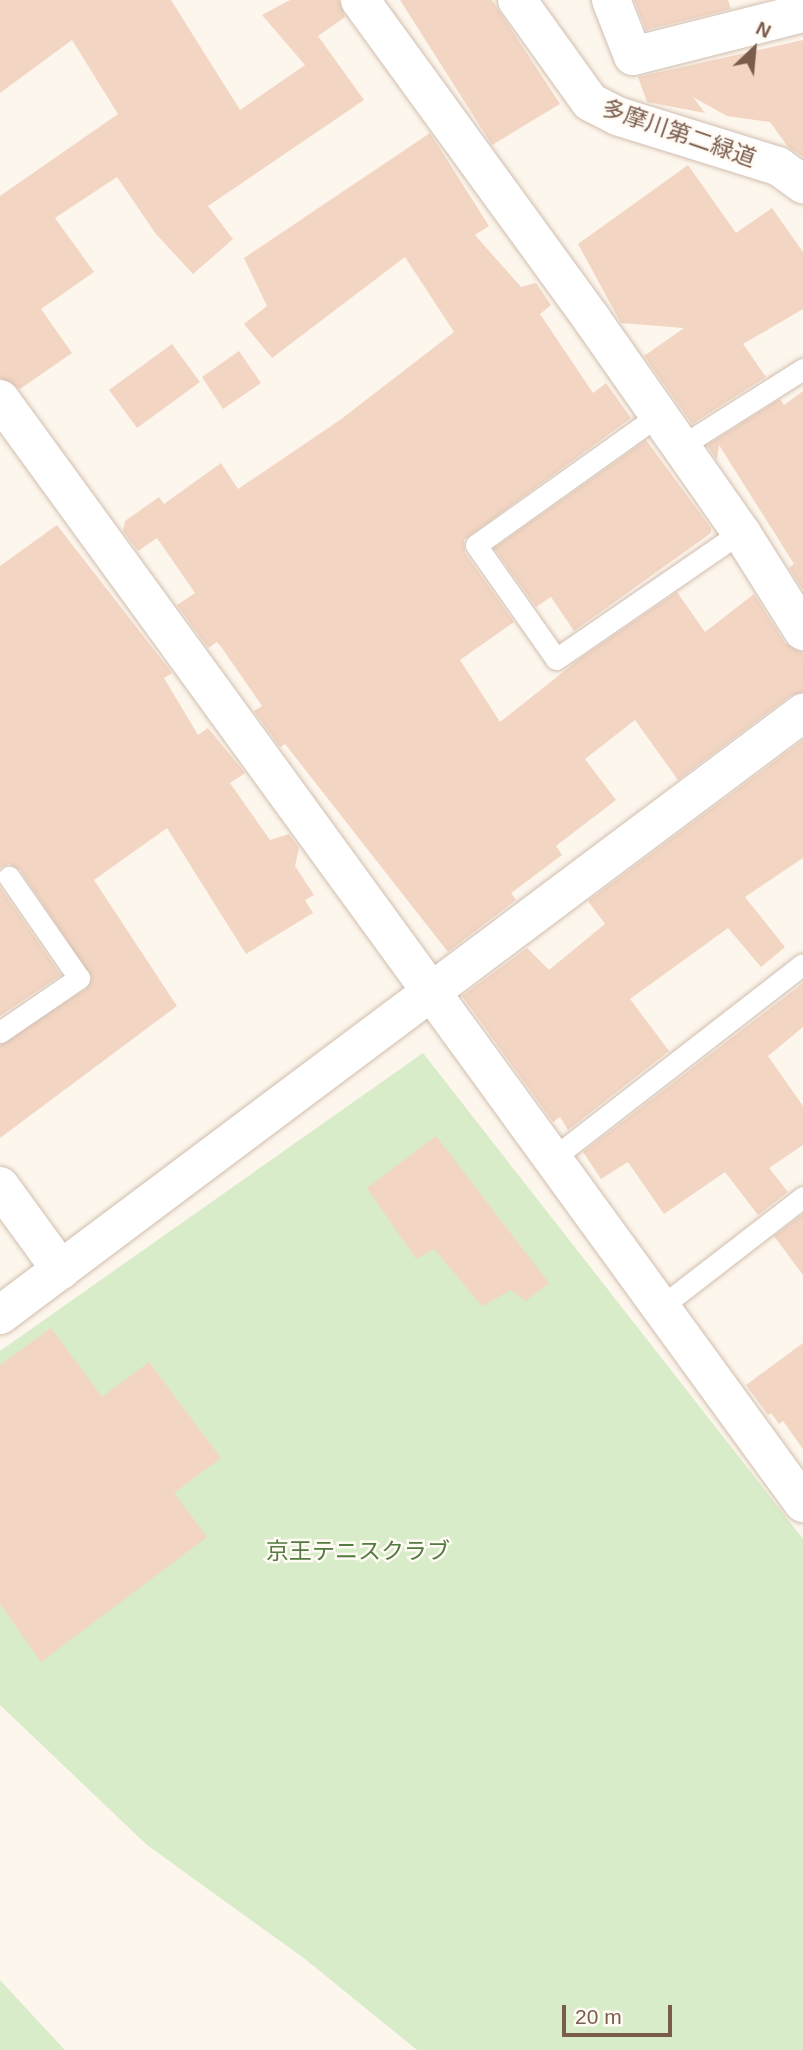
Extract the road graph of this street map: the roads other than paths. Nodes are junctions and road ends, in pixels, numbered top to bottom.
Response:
1 (360, 0) edge
2 (517, 0) edge
3 (611, 0) edge
4 (783, 11) edge
5 (803, 184) edge
6 (803, 369) edge
7 (0, 399) edge
8 (657, 415) junction
9 (678, 448) junction
10 (741, 532) junction
11 (803, 631) edge
12 (803, 713) edge
13 (9, 877) dead end
14 (803, 964) edge
15 (429, 990) junction
16 (0, 1032) edge
17 (553, 1158) junction
18 (0, 1186) edge
19 (803, 1197) edge
20 (61, 1270) junction
21 (662, 1306) junction
22 (0, 1315) edge
23 (800, 1493) edge

1 - 8 street
2 - 5 street, 多摩川第二緑道
3 - 4 street
6 - 9 lane
7 - 15 street
8 - 9 street
8 - 10 lane
9 - 10 street
10 - 11 street
12 - 15 street
13 - 16 lane
14 - 17 lane
15 - 17 street
15 - 20 street
17 - 21 street
18 - 20 street
19 - 21 lane
20 - 22 street
21 - 23 street

